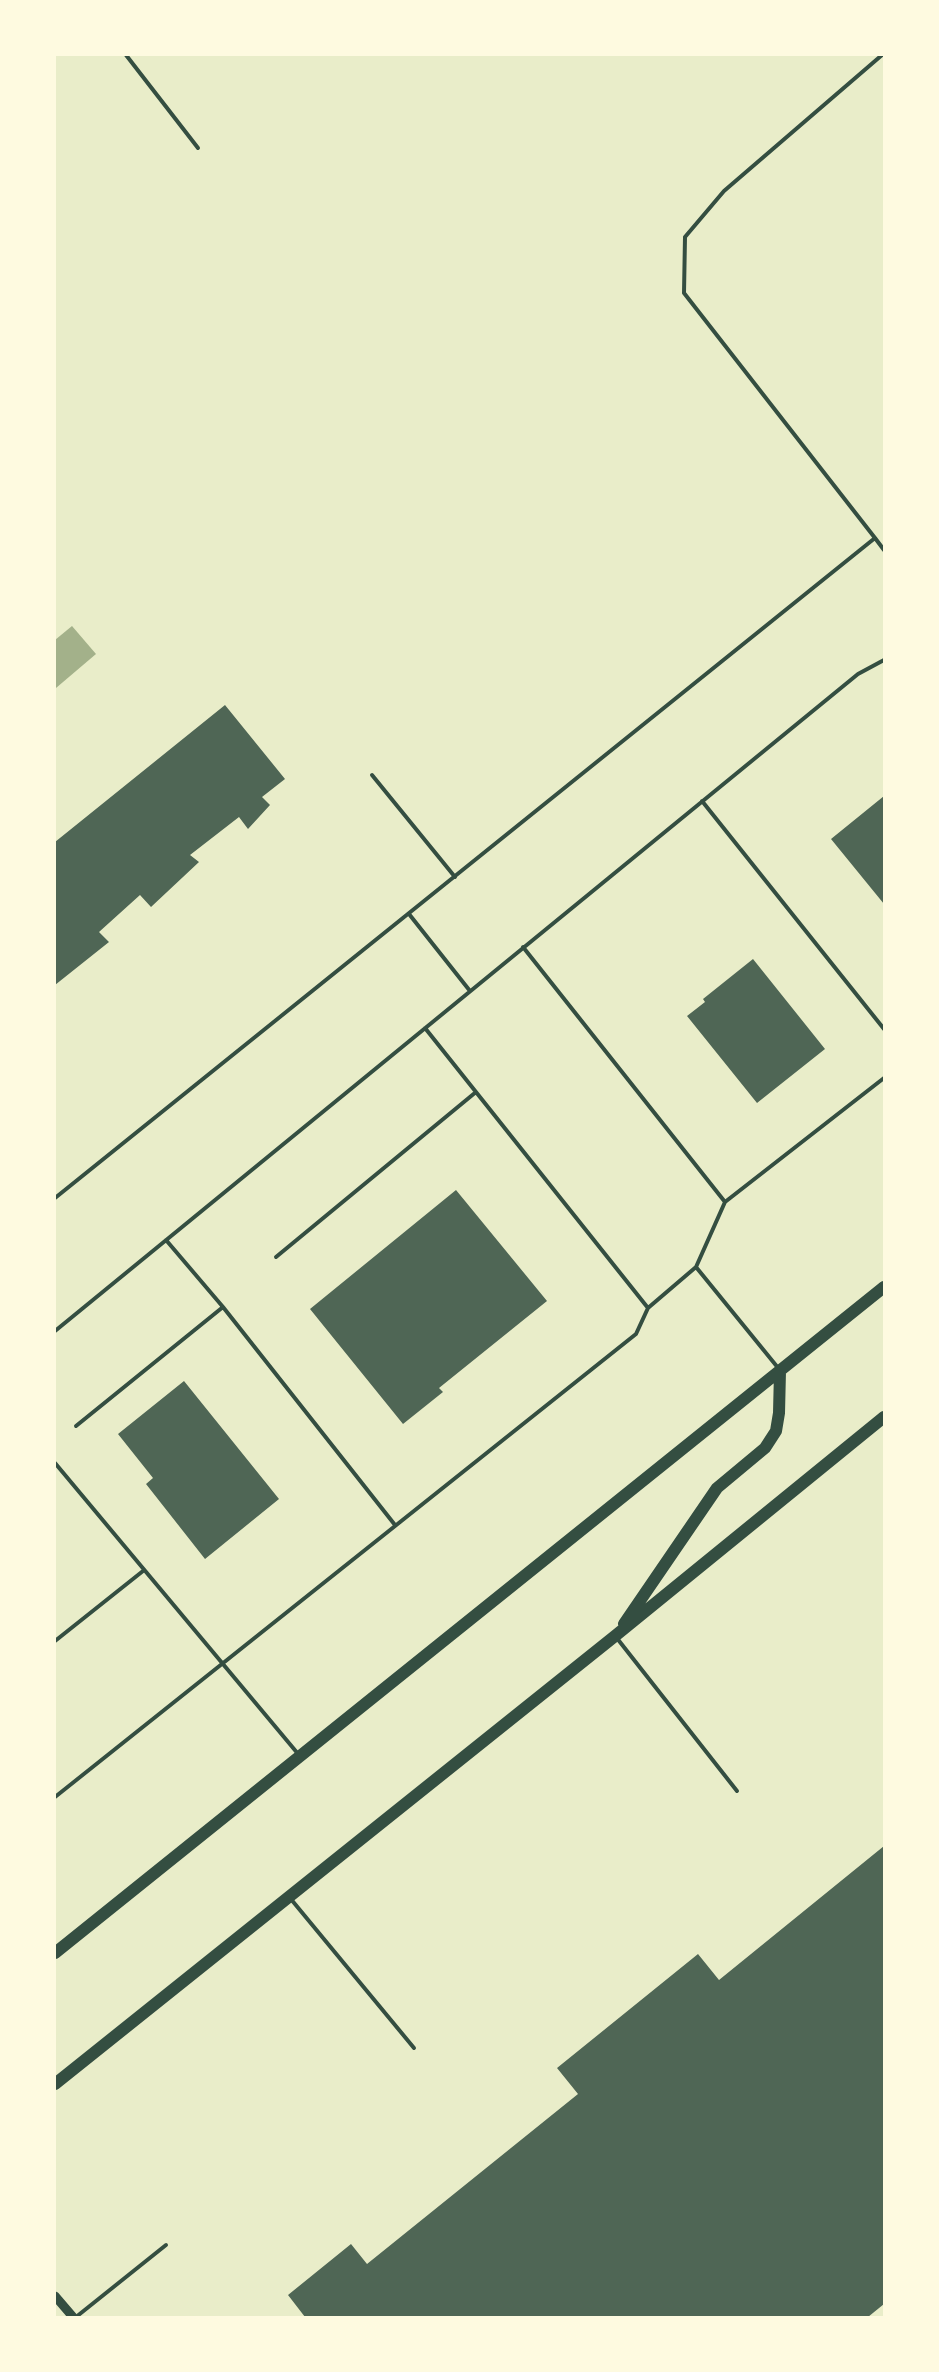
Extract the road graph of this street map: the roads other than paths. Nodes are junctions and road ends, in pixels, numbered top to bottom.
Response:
1 (126, 55) edge
2 (882, 55) edge
3 (198, 148) dead end
4 (875, 538) junction
5 (884, 550) edge
6 (884, 660) edge
7 (372, 775) dead end
8 (702, 801) junction
9 (455, 877) junction
10 (409, 914) junction
11 (523, 948) junction
12 (470, 991) junction
13 (425, 1028) junction
14 (884, 1029) edge
15 (884, 1078) edge
16 (476, 1092) junction
17 (55, 1198) edge
18 (725, 1202) junction
19 (166, 1240) junction
20 (276, 1257) dead end
21 (696, 1267) junction
22 (884, 1287) edge
23 (223, 1307) junction
24 (648, 1308) junction
25 (55, 1331) edge
26 (780, 1371) junction
27 (884, 1417) edge
28 (76, 1426) dead end
29 (55, 1464) edge
30 (395, 1525) junction
31 (143, 1571) junction
32 (615, 1636) junction
33 (55, 1641) edge
34 (221, 1663) junction
35 (300, 1756) junction
36 (737, 1791) dead end
37 (55, 1797) edge
38 (289, 1897) junction
39 (55, 1953) edge
40 (414, 2048) dead end
41 (55, 2084) edge
42 (166, 2245) dead end
43 (55, 2296) edge
44 (75, 2317) edge

1 - 3 lane
2 - 4 lane
4 - 5 lane
4 - 9 lane
6 - 8 lane
7 - 9 lane
8 - 11 lane
8 - 14 lane
9 - 10 lane
10 - 12 lane
10 - 17 lane
11 - 12 lane
11 - 18 lane
12 - 13 lane
13 - 16 lane
13 - 19 lane
15 - 18 lane
16 - 20 lane
16 - 24 lane
18 - 21 lane
19 - 23 lane
19 - 25 lane
21 - 24 lane
21 - 26 lane
22 - 26 main road
23 - 28 lane
23 - 30 lane
24 - 30 lane
26 - 32 main road
26 - 35 main road
27 - 32 main road
29 - 31 lane
30 - 34 lane
31 - 33 lane
31 - 34 lane
32 - 36 lane
32 - 38 main road
34 - 35 lane
34 - 37 lane
35 - 39 main road
38 - 40 lane
38 - 41 main road
42 - 44 lane
43 - 44 street

